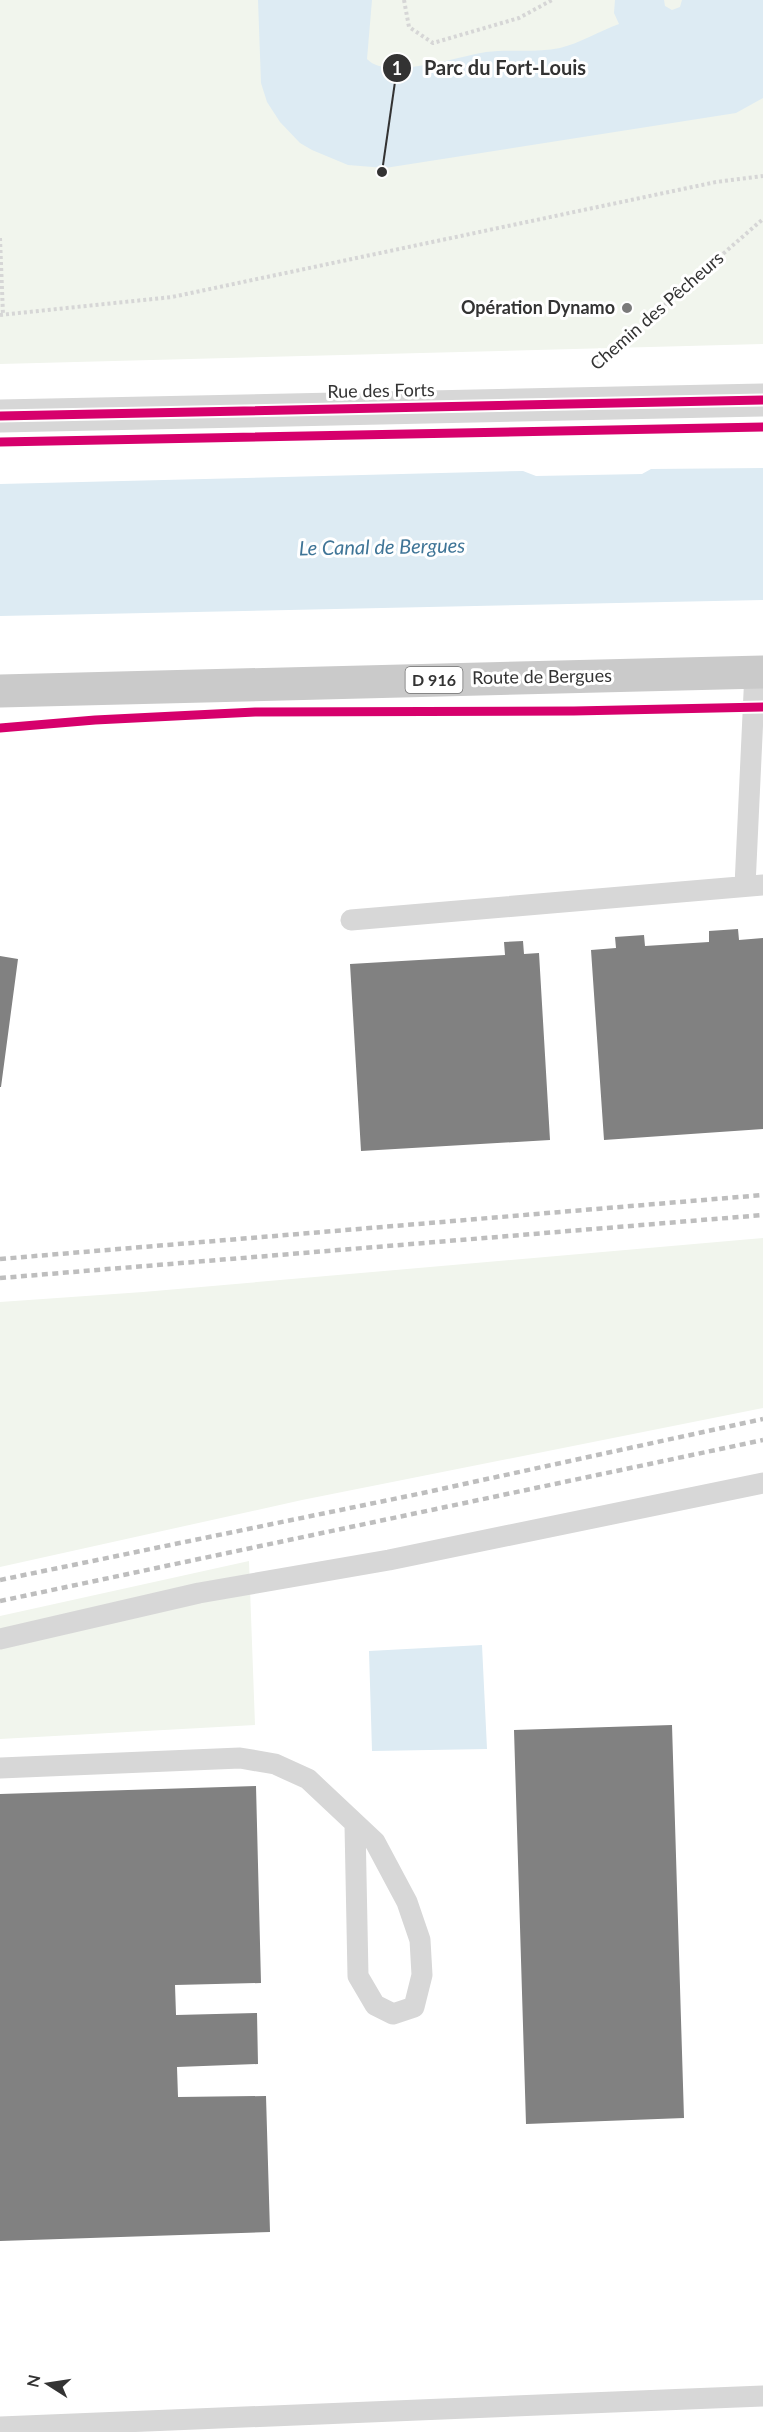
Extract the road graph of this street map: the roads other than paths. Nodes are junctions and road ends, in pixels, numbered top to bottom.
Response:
1 (763, 400) edge
2 (0, 416) edge
3 (759, 672) edge
4 (106, 690) junction
5 (0, 691) edge
6 (0, 702) edge
7 (757, 746) edge
8 (754, 886) edge
9 (351, 920) dead end
10 (763, 1483) edge
11 (0, 1639) edge
12 (0, 1768) edge
13 (355, 1825) junction
14 (763, 2396) edge
15 (0, 2427) edge

1 - 2 street, Rue des Forts
3 - 4 main road, Route de Bergues / D 916
3 - 7 lane
4 - 5 main road, Route de Bergues / D 916
4 - 6 main road, Route de Bergues / D 916
7 - 8 lane
8 - 9 lane
10 - 11 lane
12 - 13 lane
13 - 13 lane
14 - 15 lane

